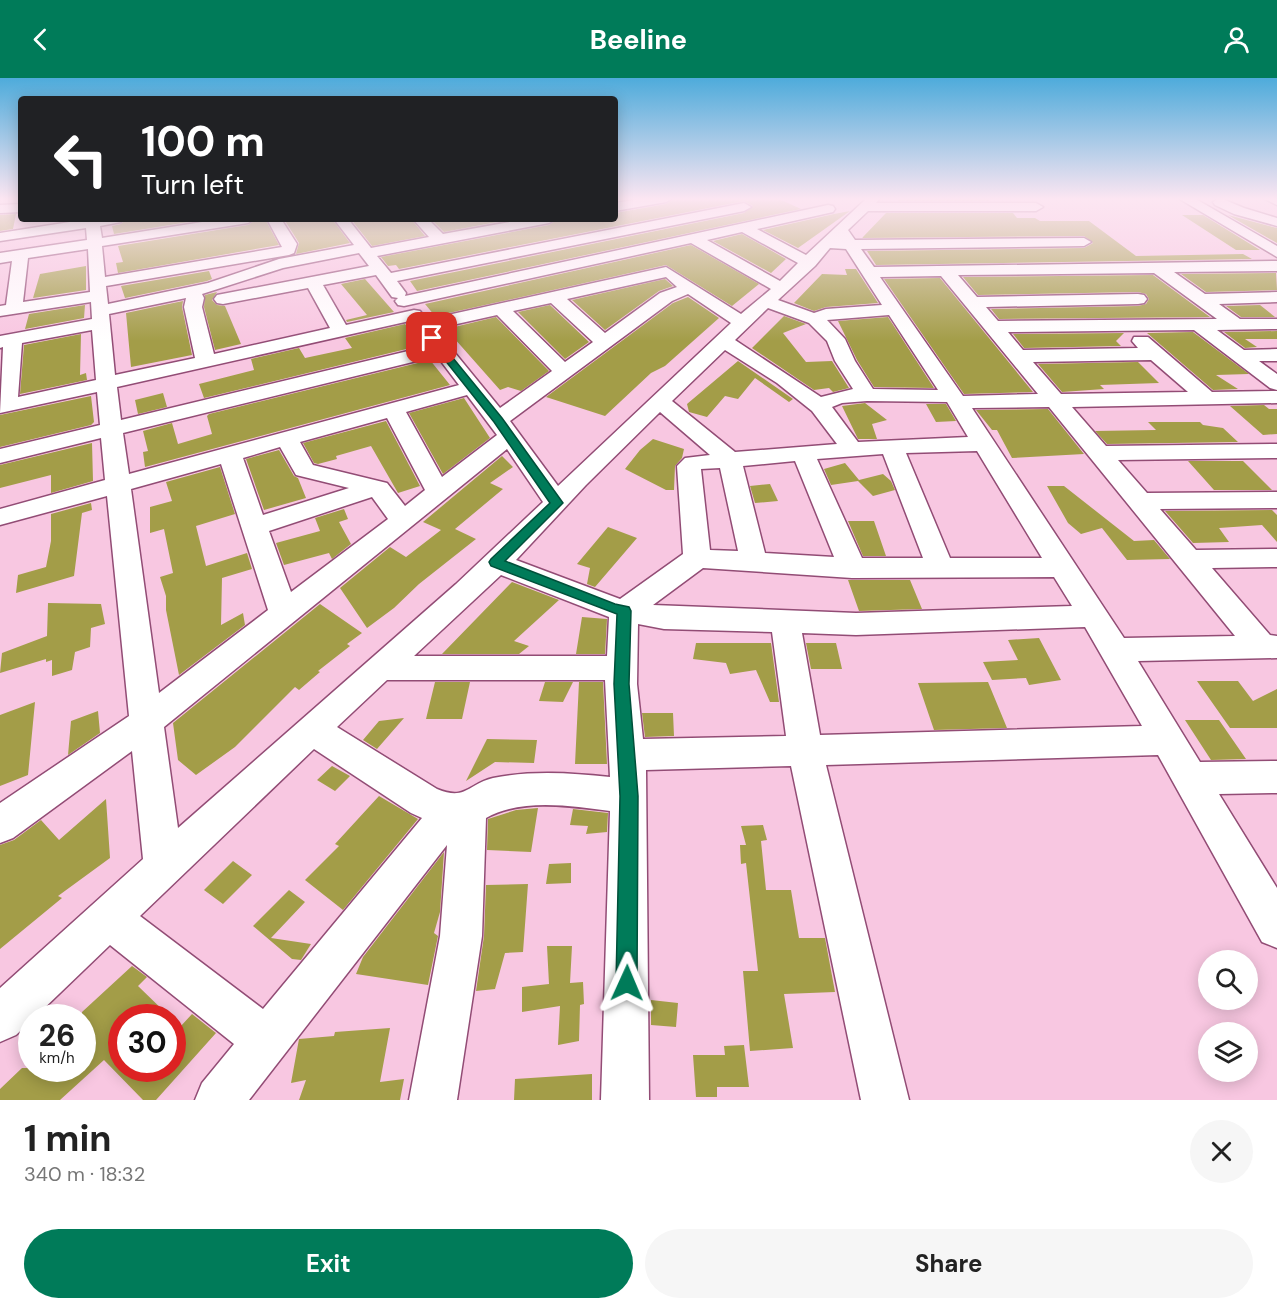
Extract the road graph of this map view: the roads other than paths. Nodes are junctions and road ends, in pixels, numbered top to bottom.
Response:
1 (44, 246) edge
2 (104, 246) edge
3 (177, 246) edge
4 (290, 246) edge
5 (361, 246) edge
6 (398, 246) edge
7 (554, 246) edge
8 (628, 246) edge
9 (655, 246) edge
10 (706, 246) edge
11 (767, 246) edge
12 (824, 246) edge
13 (853, 246) edge
14 (1038, 246) edge
15 (1085, 246) edge
16 (1252, 246) edge
17 (234, 248) joint
18 (634, 250) junction
19 (365, 251) junction
20 (21, 254) junction
21 (1094, 254) junction
22 (292, 255) junction
23 (508, 255) junction
24 (724, 256) junction
25 (0, 258) edge
26 (1276, 263) edge
27 (214, 264) junction
28 (186, 268) junction
29 (1158, 268) junction
30 (946, 271) junction
31 (666, 272) junction
32 (870, 272) junction
33 (527, 273) junction
34 (384, 274) junction
35 (313, 282) junction
36 (221, 284) junction
37 (605, 285) junction
38 (689, 288) junction
39 (773, 295) junction
40 (555, 297) junction
41 (1277, 297) edge
42 (193, 298) junction
43 (1138, 299) junction
44 (1201, 299) junction
45 (972, 302) junction
46 (100, 303) junction
47 (634, 306) junction
48 (501, 309) junction
49 (893, 309) junction
50 (7, 310) edge
51 (414, 314) junction
52 (815, 319) junction
53 (1277, 324) edge
54 (1171, 325) junction
55 (1199, 325) junction
56 (1237, 325) junction
57 (1124, 326) junction
58 (994, 327) junction
59 (341, 332) junction
60 (733, 332) junction
61 (6, 341) edge
62 (604, 342) junction
63 (441, 349) junction
64 (1156, 354) junction
65 (1277, 355) edge
66 (1018, 356) junction
67 (1240, 356) junction
68 (206, 362) junction
69 (564, 372) junction
70 (105, 384) junction
71 (1277, 384) edge
72 (471, 388) junction
73 (867, 395) junction
74 (1277, 397) edge
75 (1255, 398) junction
76 (954, 399) junction
77 (1208, 399) junction
78 (1055, 400) junction
79 (660, 401) junction
80 (4, 406) edge
81 (820, 406) junction
82 (394, 410) junction
83 (1277, 416) edge
84 (111, 429) junction
85 (503, 429) junction
86 (287, 439) junction
87 (984, 444) junction
88 (892, 446) junction
89 (852, 449) junction
90 (1277, 451) edge
91 (802, 453) junction
92 (1100, 453) junction
93 (230, 455) junction
94 (0, 456) edge
95 (730, 460) junction
96 (118, 486) junction
97 (378, 488) junction
98 (438, 491) junction
99 (1277, 500) edge
100 (1142, 501) junction
101 (557, 503) junction
102 (0, 517) edge
103 (402, 520) junction
104 (254, 527) junction
105 (697, 558) junction
106 (1277, 558) edge
107 (1189, 559) junction
108 (495, 562) junction
109 (754, 562) junction
110 (940, 567) junction
111 (1061, 567) junction
112 (852, 568) junction
113 (624, 611) junction
114 (284, 613) junction
115 (1092, 616) junction
116 (785, 622) junction
117 (1270, 647) edge
118 (1115, 650) junction
119 (379, 668) junction
120 (622, 668) junction
121 (146, 722) junction
122 (312, 729) junction
123 (1167, 740) junction
124 (805, 749) junction
125 (627, 755) junction
126 (1277, 777) edge
127 (1189, 778) junction
128 (629, 796) junction
129 (459, 810) junction
130 (0, 825) edge
131 (163, 866) junction
132 (108, 918) junction
133 (1277, 927) edge
134 (0, 1019) edge
135 (267, 1040) junction
136 (219, 1100) edge
137 (433, 1100) edge
138 (625, 1100) edge
139 (885, 1100) edge

1 - 20 street
2 - 46 street
3 - 28 street
4 - 22 street
5 - 19 street
6 - 19 street
7 - 23 street
8 - 18 street
9 - 18 street
10 - 24 street
11 - 24 street
12 - 39 street
13 - 32 street
14 - 21 street
15 - 21 street
16 - 26 street
17 - 22 street
17 - 27 street
18 - 31 street
18 - 33 street
19 - 22 street
19 - 34 street
20 - 25 street
20 - 50 street
21 - 29 street
21 - 30 street
21 - 43 street
22 - 36 street
23 - 33 street
23 - 34 street
24 - 39 street
26 - 29 street
27 - 28 street
27 - 36 street
28 - 46 street
29 - 44 street
30 - 32 street
30 - 45 street
31 - 37 street
31 - 38 street
32 - 49 street
33 - 51 street
34 - 35 street
34 - 51 street
35 - 42 street
35 - 59 street
36 - 42 street
37 - 40 street
37 - 47 street
38 - 47 street
38 - 60 street
39 - 52 street
39 - 60 street
40 - 48 street
40 - 62 street
41 - 44 street
42 - 46 street
42 - 68 street
43 - 45 street
43 - 54 street
44 - 56 street
45 - 58 street
46 - 50 street
46 - 61 street
46 - 70 street
47 - 62 street
48 - 51 street
48 - 69 street
49 - 52 street
49 - 76 street
51 - 59 street
51 - 63 street
52 - 73 street
53 - 56 street
54 - 55 street
54 - 57 street
55 - 56 street
55 - 67 street
57 - 58 street
57 - 64 street
58 - 66 street
59 - 68 street
60 - 79 street
60 - 81 street
61 - 80 street
62 - 69 street
63 - 72 street
63 - 84 street
64 - 66 street
64 - 77 street
65 - 67 street
66 - 78 street
67 - 71 street
68 - 70 street
69 - 85 street
70 - 80 street
70 - 84 street
72 - 82 street
72 - 85 street
73 - 76 street
73 - 81 street
74 - 75 street
75 - 77 street
75 - 83 street
76 - 78 street
76 - 87 street
77 - 78 street
78 - 92 street
79 - 95 street
79 - 101 street
81 - 89 street
82 - 86 street
82 - 98 street
84 - 94 street
84 - 96 street
85 - 98 street
85 - 101 street
86 - 93 street
86 - 97 street
87 - 88 street
87 - 111 street
88 - 89 street
88 - 110 street
89 - 91 street
90 - 92 street
91 - 95 street
91 - 112 street
92 - 100 street
93 - 96 street
93 - 104 street
95 - 105 street
95 - 109 street
96 - 102 street
96 - 121 street
97 - 103 street
97 - 104 street
98 - 103 street
99 - 100 street
100 - 107 street
101 - 108 street
103 - 114 street
104 - 114 street
105 - 109 street
105 - 113 street
106 - 107 street
107 - 117 street
108 - 113 street
108 - 119 street
109 - 112 street
110 - 111 street
110 - 112 street
111 - 115 street
113 - 116 street
113 - 120 street
114 - 121 street
115 - 116 street
115 - 118 street
116 - 124 street
117 - 118 street
118 - 123 street
119 - 120 street
119 - 122 street
120 - 125 street
121 - 130 street
121 - 131 street
122 - 129 street
122 - 131 street
123 - 124 street
123 - 127 street
124 - 125 street
124 - 139 street
125 - 128 street
126 - 127 street
127 - 133 street
128 - 129 street
128 - 138 street
129 - 135 street
129 - 137 street
131 - 132 street
132 - 134 street
132 - 135 street
135 - 136 street

